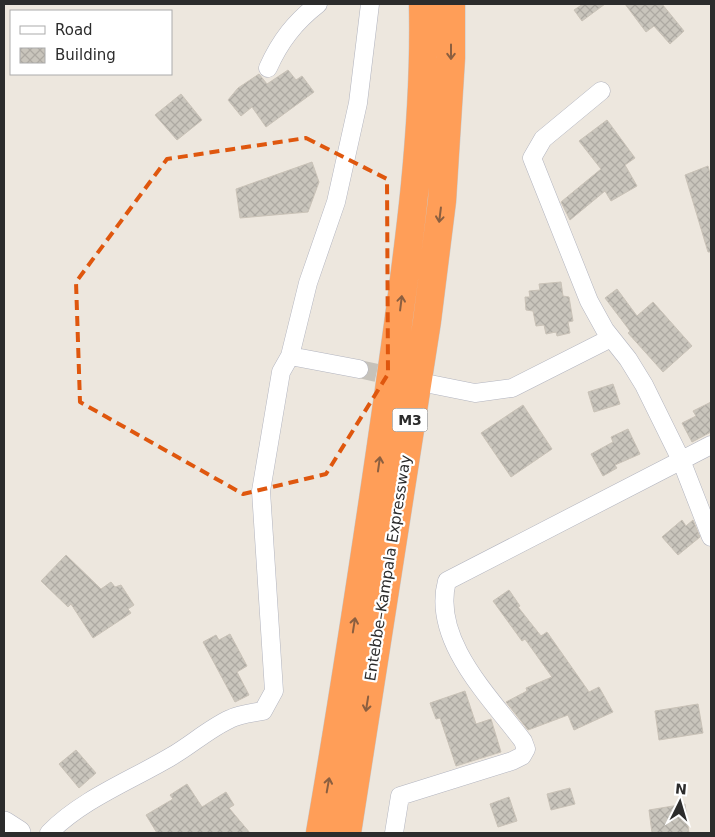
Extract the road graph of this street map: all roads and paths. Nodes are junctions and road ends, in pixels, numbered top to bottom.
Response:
1 (318, 4) edge
2 (370, 4) edge
3 (423, 4) edge
4 (451, 4) edge
5 (268, 68) dead end
6 (601, 92) dead end
7 (611, 338) junction
8 (290, 356) junction
9 (359, 370) tunnel mouth
10 (430, 384) dead end
11 (711, 445) edge
12 (681, 460) junction
13 (711, 537) edge
14 (4, 824) edge
15 (18, 833) edge
16 (49, 833) edge
17 (320, 833) edge
18 (347, 833) edge
19 (394, 833) edge

1 - 5 street
2 - 8 street
17 -> 3 highway, Entebbe–Kampala Expressway / M3
4 -> 18 highway, Entebbe–Kampala Expressway / M3
6 - 7 street
7 - 10 street
7 - 12 street
8 - 9 street
8 - 16 street
11 - 12 street
12 - 13 street
12 - 19 street
14 - 15 main road

